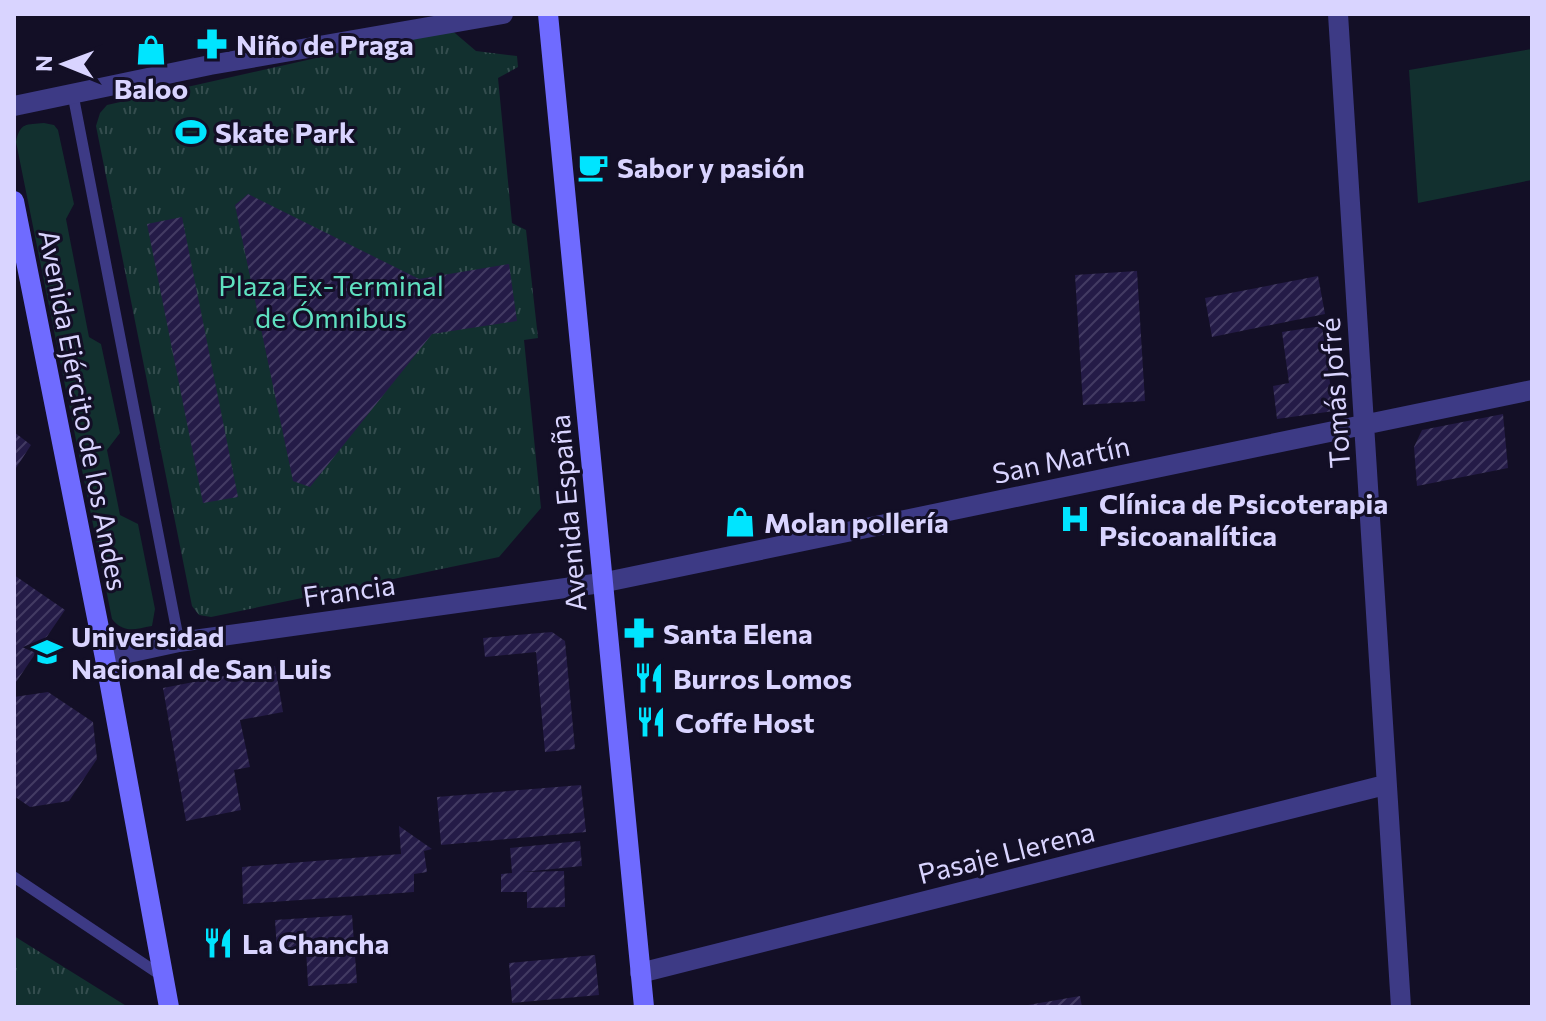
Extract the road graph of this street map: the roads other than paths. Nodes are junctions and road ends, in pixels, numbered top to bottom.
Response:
1 (503, 14) edge
2 (548, 14) edge
3 (1338, 14) edge
4 (73, 95) junction
5 (14, 106) edge
6 (14, 201) edge
7 (1532, 390) edge
8 (1364, 425) junction
9 (601, 583) junction
10 (179, 642) junction
11 (105, 658) junction
12 (1385, 785) junction
13 (14, 877) edge
14 (640, 973) junction
15 (162, 977) junction
16 (169, 1007) edge
17 (644, 1007) edge
18 (1401, 1007) edge

1 - 4 street
2 - 9 main road, Avenida España
3 - 8 street, Tomás Jofré
4 - 5 street
4 - 10 lane
6 - 11 main road, Avenida Ejército de los Andes
7 - 8 street, San Martín
8 - 9 street, San Martín
8 - 12 street, Tomás Jofré
9 - 10 street, Francia
9 - 14 main road, Avenida España
10 - 11 street, Francia
11 - 15 main road, Avenida Ejército de los Andes
12 - 14 street, Pasaje Llerena
12 - 18 street, Tomás Jofré
13 - 15 lane
14 - 17 main road, Avenida España
15 - 16 main road, Avenida Ejército de los Andes

